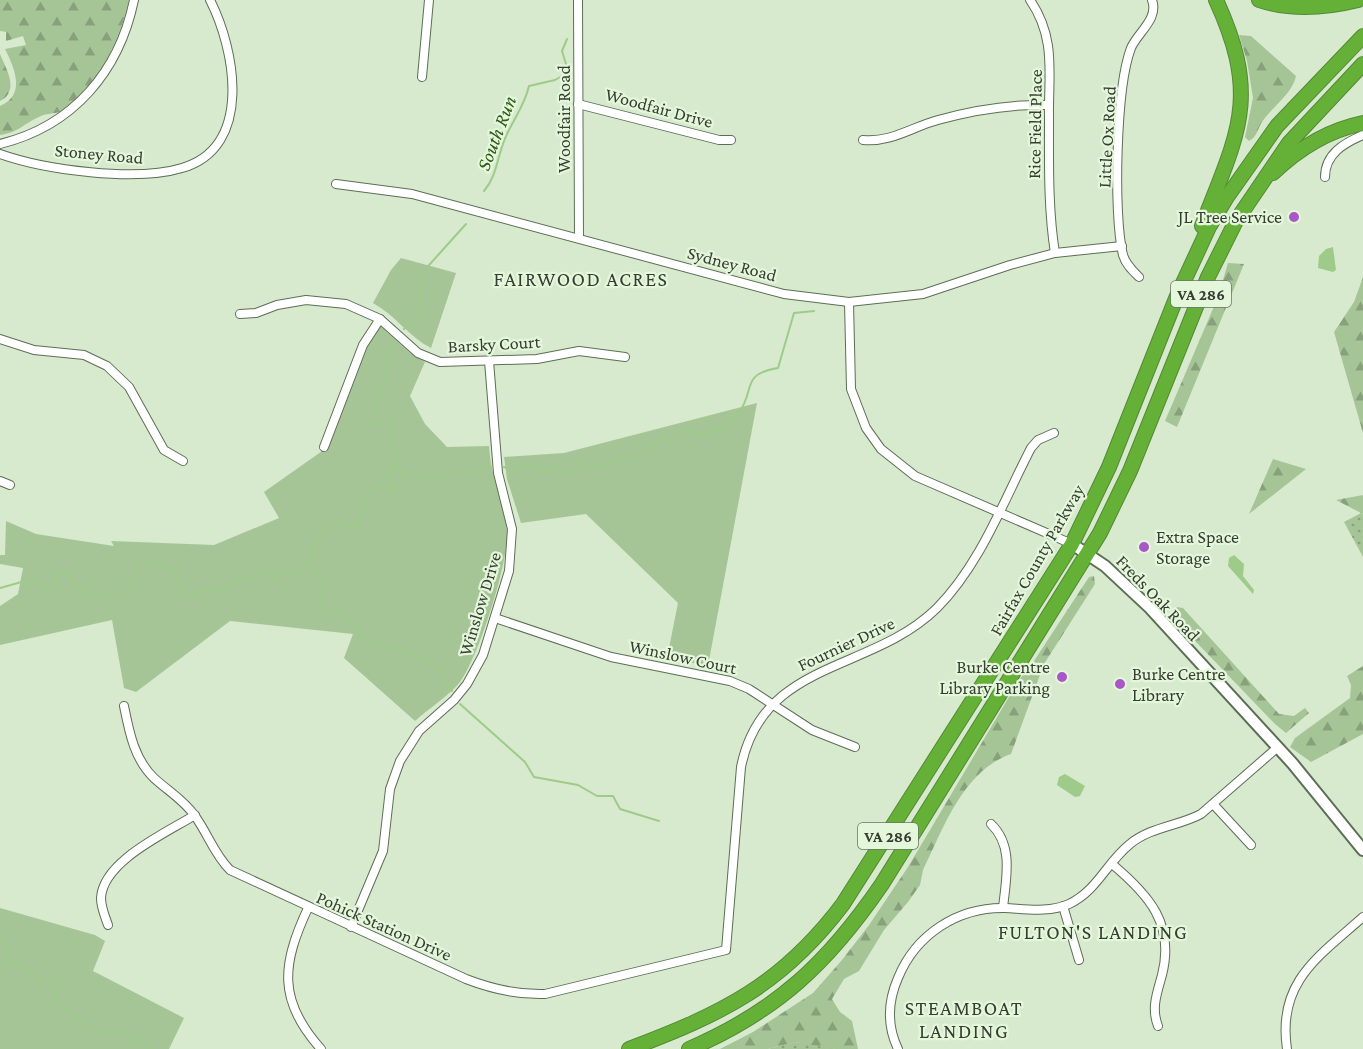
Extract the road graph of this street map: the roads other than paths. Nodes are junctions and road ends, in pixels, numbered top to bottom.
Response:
1 (134, 0) edge
2 (210, 0) edge
3 (429, 0) edge
4 (578, 0) edge
5 (1030, 0) edge
6 (1152, 0) edge
7 (1216, 0) edge
8 (1261, 0) edge
9 (1358, 0) edge
10 (1363, 36) edge
11 (1363, 64) edge
12 (422, 77) dead end
13 (578, 104) junction
14 (1049, 105) junction
15 (1363, 123) edge
16 (1363, 135) edge
17 (731, 140) dead end
18 (863, 140) dead end
19 (0, 144) edge
20 (0, 154) edge
21 (1325, 177) dead end
22 (336, 184) dead end
23 (579, 238) junction
24 (1122, 246) junction
25 (1220, 251) junction
26 (1055, 253) junction
27 (1139, 278) dead end
28 (1177, 296) junction
29 (849, 302) junction
30 (240, 314) dead end
31 (380, 319) junction
32 (0, 339) edge
33 (625, 357) dead end
34 (489, 361) junction
35 (1054, 433) dead end
36 (324, 447) dead end
37 (183, 461) dead end
38 (0, 481) edge
39 (10, 485) dead end
40 (998, 510) junction
41 (1072, 544) junction
42 (1089, 555) junction
43 (495, 618) junction
44 (773, 705) junction
45 (124, 706) dead end
46 (855, 747) dead end
47 (1278, 747) junction
48 (1214, 805) junction
49 (195, 815) junction
50 (991, 824) dead end
51 (1251, 845) dead end
52 (1363, 850) edge
53 (1112, 864) junction
54 (1063, 906) junction
55 (308, 908) junction
56 (1004, 908) junction
57 (1363, 917) edge
58 (108, 925) dead end
59 (351, 927) junction
60 (726, 950) joint
61 (1079, 960) dead end
62 (1158, 1026) dead end
63 (321, 1049) edge
64 (629, 1049) edge
65 (689, 1049) edge
66 (898, 1049) edge
67 (1287, 1049) edge

1 - 19 street
2 - 20 street, Stoney Road
3 - 12 street
4 - 13 street, Woodfair Road
5 - 14 street, Rice Field Place
6 - 24 street, Little Ox Road
7 - 28 highway
8 - 9 highway
10 - 28 highway, Fairfax County Parkway / VA 286
11 - 25 highway, Fairfax County Parkway / VA 286
13 - 17 street, Woodfair Drive
13 - 23 street, Woodfair Road
14 - 18 street
14 - 26 street, Rice Field Place
15 - 25 highway
16 - 21 street
22 - 23 street, Sydney Road
23 - 29 street, Sydney Road
24 - 26 street, Sydney Road
24 - 27 street, Little Ox Road
25 - 42 highway, Fairfax County Parkway / VA 286
26 - 29 street, Sydney Road
28 - 41 highway, Fairfax County Parkway / VA 286
29 - 40 street, Freds Oak Road
30 - 31 street, Barsky Court
31 - 34 street, Barsky Court
31 - 36 street
32 - 37 street
33 - 34 street, Barsky Court
34 - 43 street, Winslow Drive
35 - 40 street, Fournier Drive
38 - 39 street
40 - 41 street, Freds Oak Road
40 - 44 street, Fournier Drive
41 - 42 street, Freds Oak Road
41 - 64 highway, Fairfax County Parkway / VA 286
42 - 47 street, Freds Oak Road
42 - 65 highway, Fairfax County Parkway / VA 286
43 - 44 street, Winslow Court
43 - 59 street, Winslow Drive
44 - 46 street, Winslow Court
44 - 60 street, Fournier Drive
45 - 49 street, Pohick Station Drive
47 - 48 street
47 - 52 street, Freds Oak Road
48 - 51 street
48 - 53 street
49 - 55 street, Pohick Station Drive
49 - 58 street
50 - 56 street
53 - 54 street
53 - 62 street
54 - 56 street
54 - 61 street
55 - 59 street, Pohick Station Drive
55 - 63 street
56 - 66 street
57 - 67 street
59 - 60 street, Pohick Station Drive

